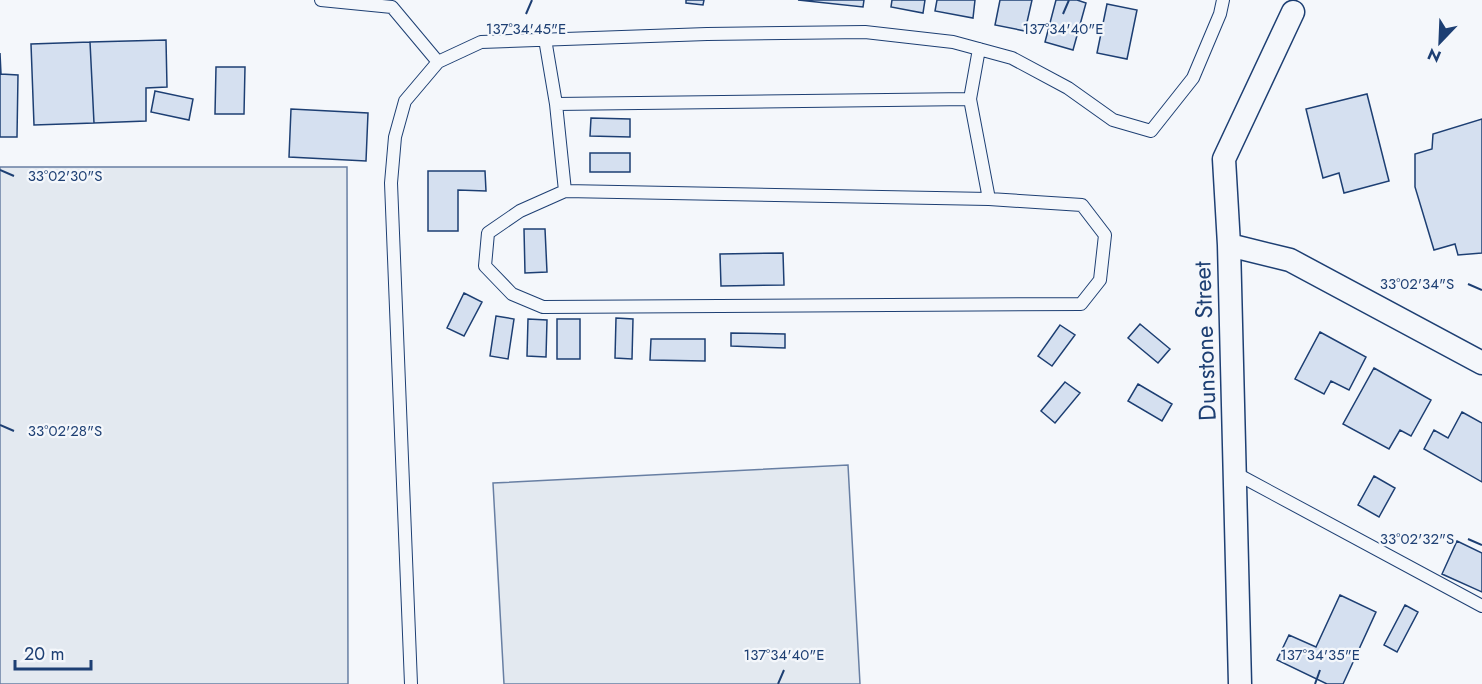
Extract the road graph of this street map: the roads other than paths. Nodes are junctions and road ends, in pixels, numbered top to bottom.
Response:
1 (321, 0) edge
2 (1223, 0) edge
3 (1293, 12) dead end
4 (545, 39) junction
5 (979, 49) junction
6 (438, 62) junction
7 (970, 99) junction
8 (556, 104) junction
9 (565, 191) junction
10 (989, 199) junction
11 (1229, 245) junction
12 (1482, 363) edge
13 (1235, 473) junction
14 (1482, 606) edge
15 (411, 684) edge
16 (1240, 684) edge

1 - 6 lane
2 - 5 lane
3 - 11 street, Dunstone Street
4 - 5 lane
4 - 6 lane
4 - 8 lane
5 - 7 lane
6 - 15 lane
7 - 8 lane
7 - 10 lane
8 - 9 lane
9 - 10 lane
9 - 10 lane
11 - 12 street
11 - 13 street, Dunstone Street
13 - 14 lane
13 - 16 street, Dunstone Street

